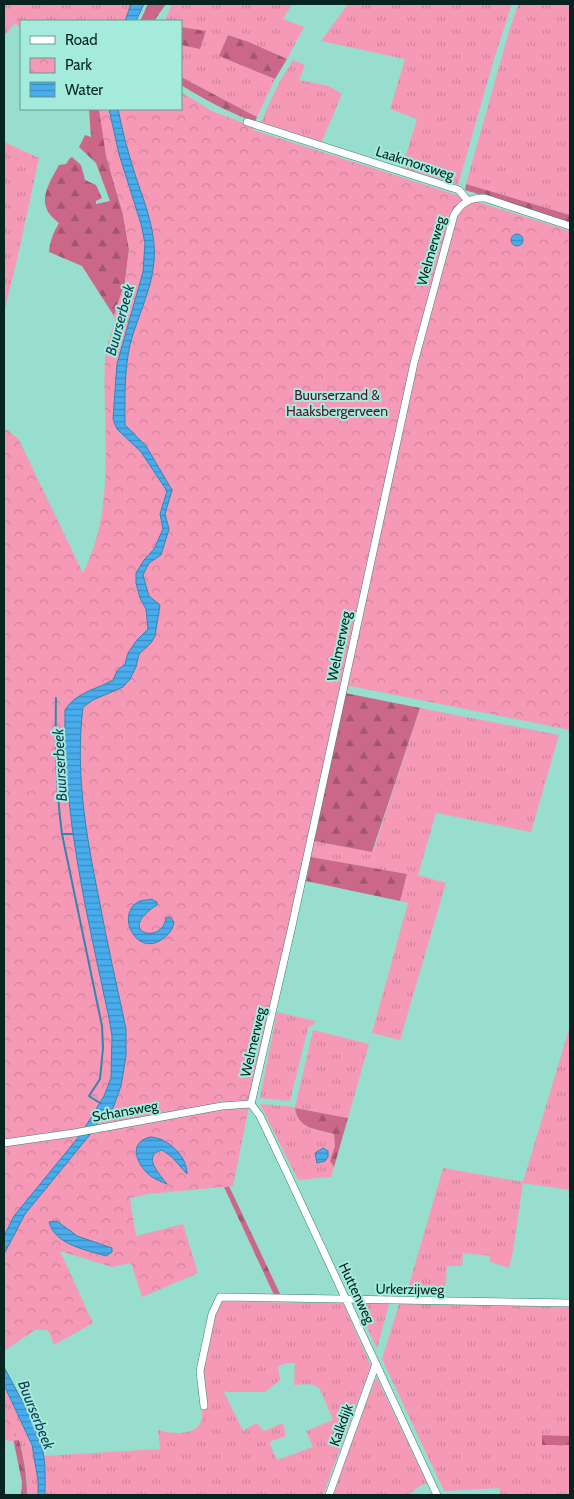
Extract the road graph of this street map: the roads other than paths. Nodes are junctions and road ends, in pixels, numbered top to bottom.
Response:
1 (247, 122) dead end
2 (467, 200) junction
3 (570, 226) edge
4 (251, 1104) junction
5 (4, 1143) edge
6 (347, 1301) junction
7 (570, 1303) edge
8 (376, 1364) junction
9 (204, 1406) dead end
10 (329, 1495) edge
11 (437, 1495) edge

1 - 2 street, Laakmorsweg
2 - 3 street
2 - 4 street, Welmerweg
4 - 5 street, Schansweg
4 - 6 street, Huttenweg
6 - 7 street, Urkerzijweg
6 - 8 street, Huttenweg
6 - 9 street, Urkerzijweg
8 - 10 street, Kalkdijk
8 - 11 street, Huttenweg

